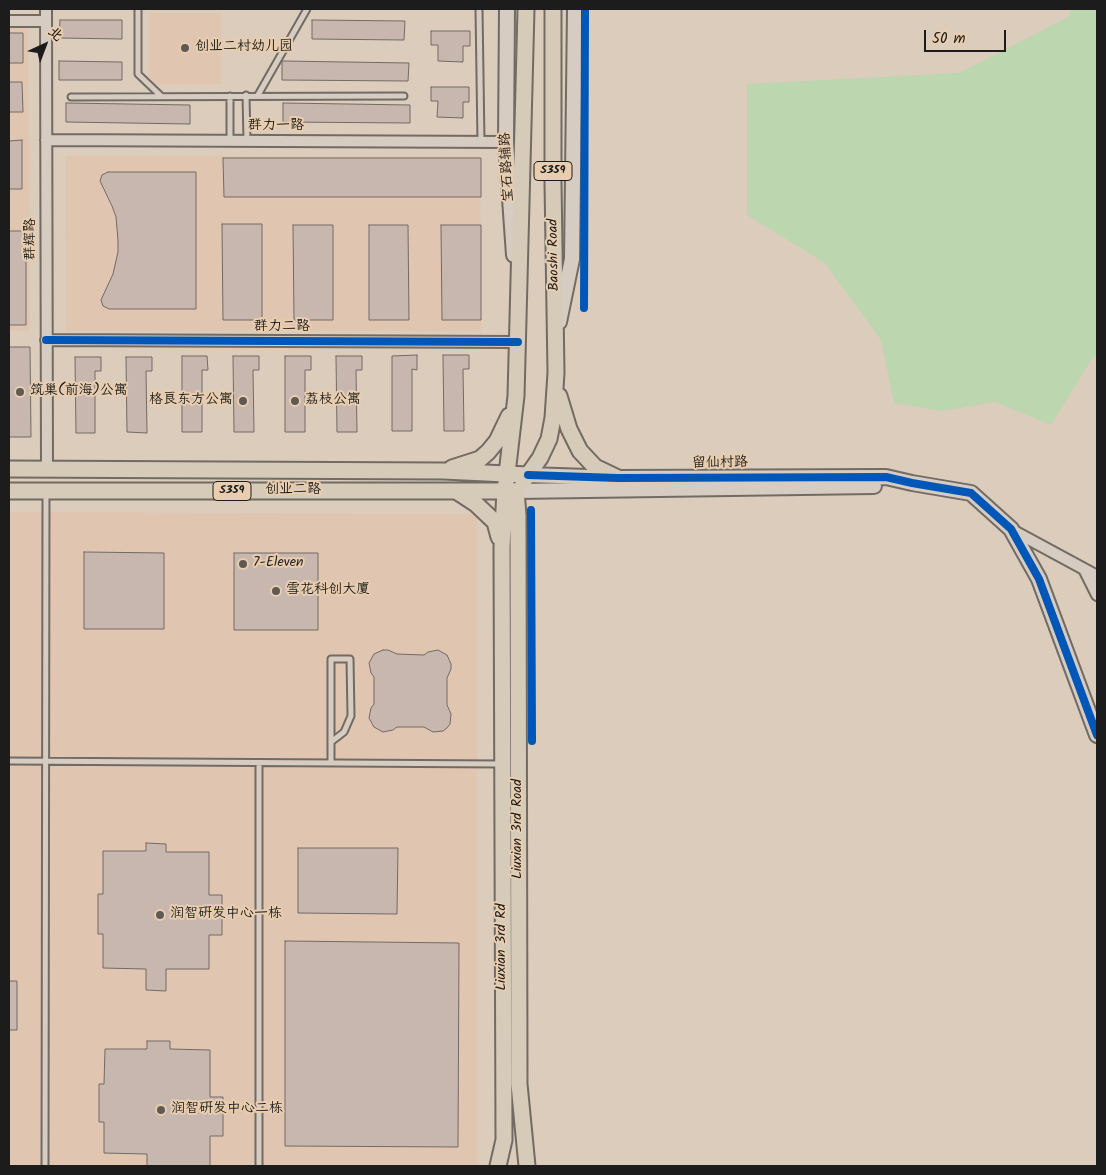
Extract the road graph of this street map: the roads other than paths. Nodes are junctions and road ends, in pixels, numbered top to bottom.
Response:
1 (46, 9) edge
2 (138, 9) edge
3 (307, 9) edge
4 (479, 9) edge
5 (507, 9) edge
6 (526, 9) edge
7 (553, 9) edge
8 (575, 9) edge
9 (9, 20) edge
10 (46, 21) junction
11 (246, 95) junction
12 (258, 95) junction
13 (71, 96) dead end
14 (161, 96) junction
15 (230, 96) junction
16 (404, 96) dead end
17 (46, 140) junction
18 (230, 141) junction
19 (247, 141) junction
20 (481, 142) junction
21 (506, 142) junction
22 (519, 325) junction
23 (556, 333) junction
24 (46, 340) junction
25 (518, 342) junction
26 (556, 373) junction
27 (516, 396) junction
28 (9, 469) edge
29 (46, 469) junction
30 (443, 471) junction
31 (508, 475) junction
32 (528, 475) junction
33 (618, 478) junction
34 (912, 483) junction
35 (9, 491) edge
36 (46, 491) junction
37 (456, 491) junction
38 (511, 491) junction
39 (1011, 529) junction
40 (502, 547) junction
41 (1084, 569) junction
42 (1097, 576) edge
43 (1097, 595) edge
44 (1097, 735) edge
45 (331, 742) junction
46 (9, 761) edge
47 (46, 761) junction
48 (259, 763) junction
49 (331, 763) junction
50 (503, 764) junction
51 (504, 1140) junction
52 (45, 1166) edge
53 (258, 1166) edge
54 (498, 1166) edge
55 (507, 1166) edge
56 (528, 1166) edge

1 - 10 street, 群辉路
2 - 14 lane
3 - 12 lane
4 - 20 lane
5 - 21 street, 宝石路辅路
6 - 22 main road, S359
7 - 23 main road, Baoshi Road / S359
8 - 23 street
9 - 10 street
10 - 17 street, 群辉路
11 - 12 lane
11 - 15 lane
11 - 19 lane
12 - 16 lane
13 - 14 lane
14 - 15 lane
15 - 18 lane
17 - 18 street, 群力一路
17 - 24 street, 群辉路
18 - 19 street, 群力一路
19 - 20 street, 群力一路
20 - 21 street, 群力一路
21 - 22 street, 宝石路辅路
22 - 25 main road, S359
23 - 26 main road, Baoshi Road / S359
24 - 25 street, 群力二路
24 - 29 street, 群辉路
25 - 27 main road, S359
26 - 32 main road, Baoshi Road / S359
26 - 33 main road
27 - 30 main road, 创业二路 / S359
27 - 31 main road
28 - 29 main road, 创业二路 / S359
29 - 30 main road, 创业二路 / S359
30 - 31 main road, 创业二路 / S359
31 - 32 main road, 创业二路 / S359
31 - 38 main road
32 - 33 street, 留仙村路
32 - 38 main road, Baoshi Road / S359
33 - 34 street, 留仙村路
34 - 38 street, 留仙村路
34 - 39 street
35 - 36 main road, 创业二路 / S359
36 - 37 main road, 创业二路 / S359
36 - 47 lane
37 - 38 main road, 创业二路 / S359
37 - 40 main road
38 - 40 main road
38 - 56 main road, Liuxian 3rd Road
39 - 41 street
39 - 44 street
40 - 50 main road, Liuxian 3rd Rd
41 - 42 street
41 - 43 street
45 - 45 lane
45 - 49 lane
46 - 47 lane
47 - 48 lane
47 - 52 lane
48 - 49 lane
48 - 53 lane
49 - 50 lane
50 - 51 main road, Liuxian 3rd Rd
51 - 54 main road, Liuxian 3rd Rd
51 - 55 main road

